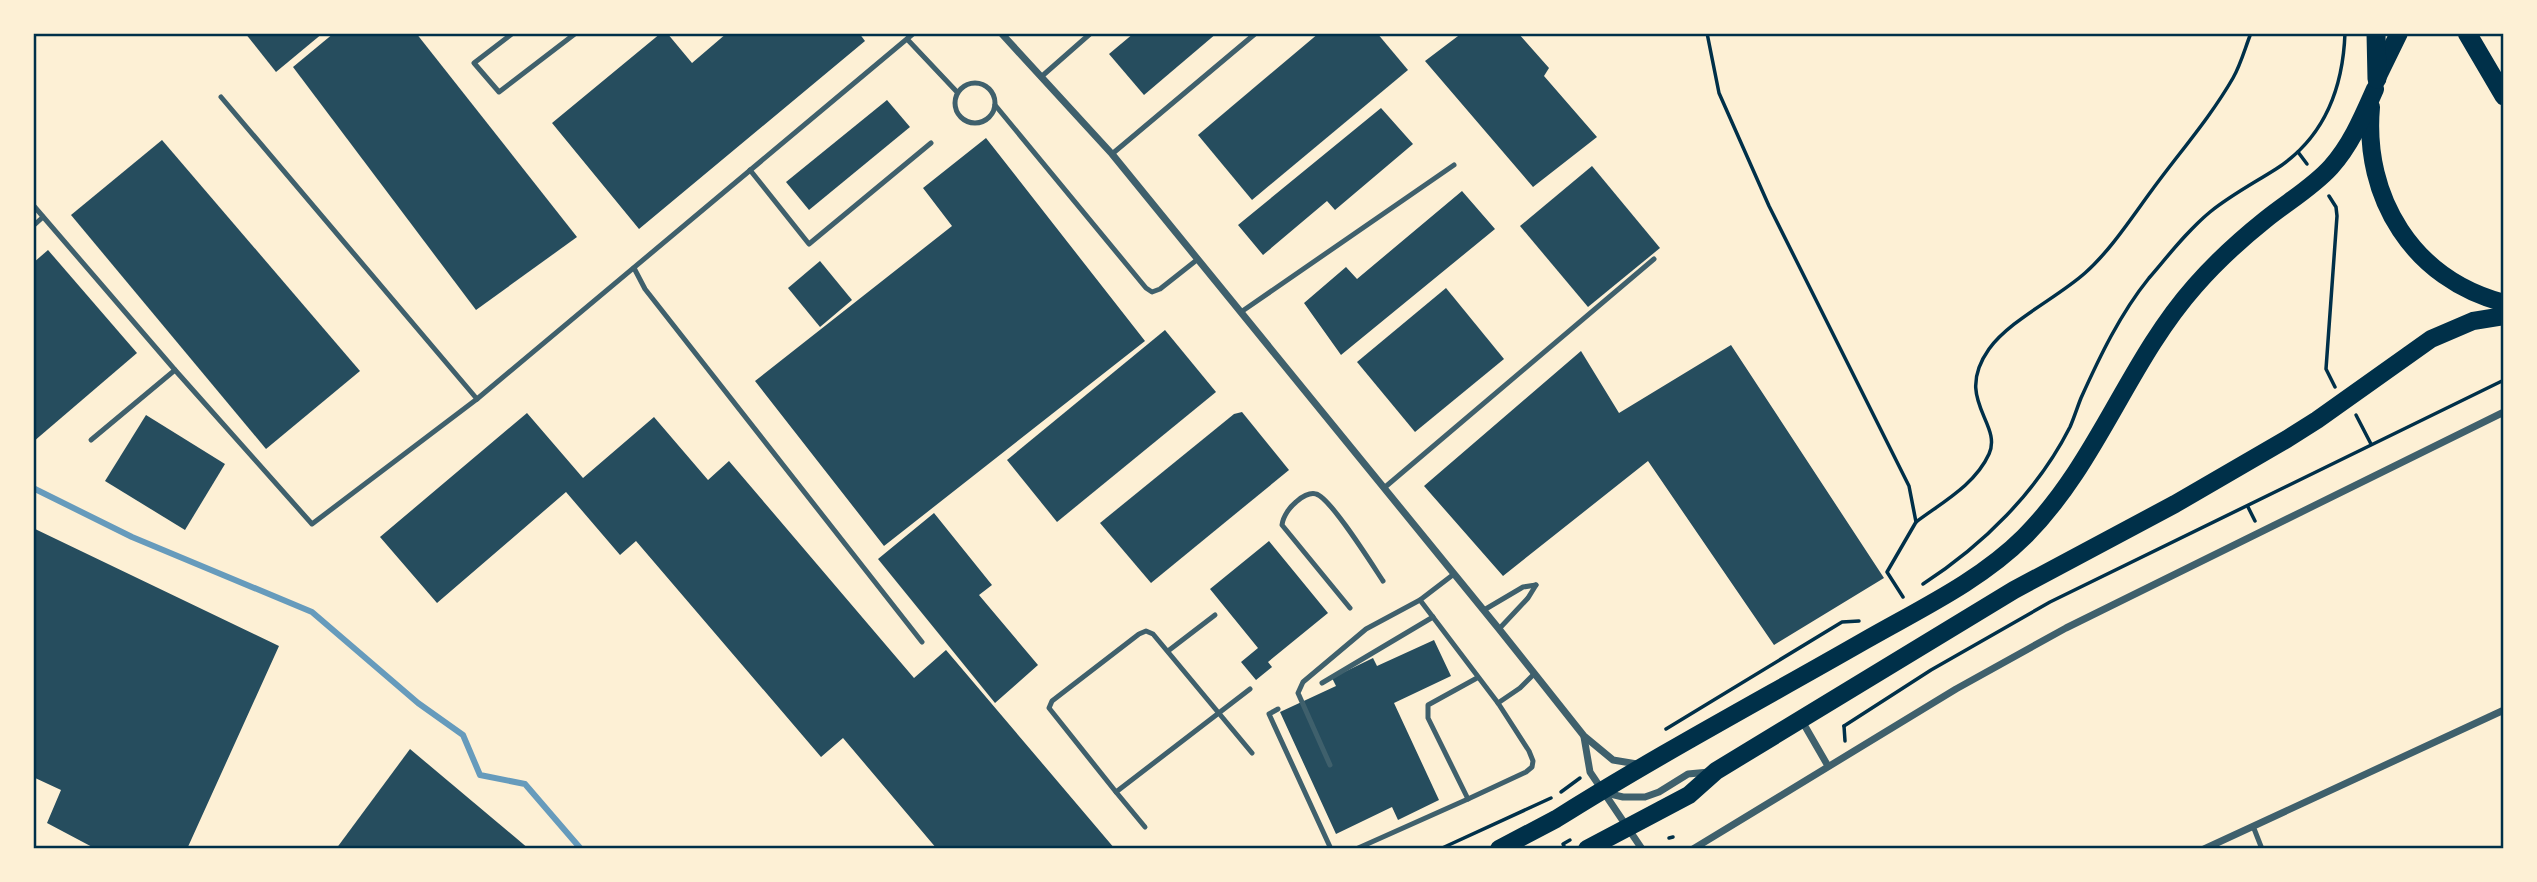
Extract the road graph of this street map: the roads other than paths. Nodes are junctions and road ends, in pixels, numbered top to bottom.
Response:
1 (513, 33) edge
2 (576, 33) edge
3 (914, 33) edge
4 (1001, 33) edge
5 (1078, 33) edge
6 (1091, 33) edge
7 (1256, 33) edge
8 (2376, 33) edge
9 (2399, 33) edge
10 (2467, 33) edge
11 (907, 39) junction
12 (1083, 40) junction
13 (1041, 77) junction
14 (2376, 84) junction
15 (957, 92) junction
16 (2504, 96) edge
17 (221, 97) dead end
18 (995, 104) junction
19 (931, 143) dead end
20 (1112, 154) junction
21 (1454, 165) dead end
22 (750, 170) junction
23 (33, 205) edge
24 (43, 217) junction
25 (33, 226) edge
26 (1198, 259) junction
27 (1654, 259) dead end
28 (634, 268) junction
29 (2504, 303) edge
30 (1241, 312) junction
31 (2504, 316) edge
32 (175, 370) junction
33 (477, 399) junction
34 (2504, 412) edge
35 (91, 440) dead end
36 (1384, 488) junction
37 (1454, 574) junction
38 (1383, 581) dead end
39 (1420, 600) junction
40 (1350, 608) dead end
41 (1483, 610) junction
42 (1215, 615) dead end
43 (1433, 617) junction
44 (1499, 629) junction
45 (922, 642) dead end
46 (1168, 651) junction
47 (1534, 674) junction
48 (1478, 678) junction
49 (1322, 683) dead end
50 (1250, 689) dead end
51 (1498, 703) junction
52 (1278, 709) dead end
53 (2504, 710) edge
54 (1217, 714) junction
55 (1800, 719) junction
56 (1584, 736) junction
57 (1252, 753) dead end
58 (1664, 756) junction
59 (1330, 765) dead end
60 (1828, 766) junction
61 (1716, 771) junction
62 (1602, 791) junction
63 (1116, 792) junction
64 (1468, 799) junction
65 (2253, 826) junction
66 (1145, 827) dead end
67 (1629, 827) junction
68 (1371, 842) junction
69 (1331, 849) edge
70 (1356, 849) edge
71 (1368, 849) edge
72 (1499, 849) edge
73 (1587, 849) edge
74 (1642, 849) edge
75 (1693, 849) edge
76 (2204, 849) edge
77 (2262, 849) edge

1 - 2 lane
3 - 11 lane
4 - 13 street
5 - 12 lane
6 - 12 lane
7 - 20 lane
8 - 14 highway
9 - 14 main road
10 - 16 highway
11 - 15 lane
11 - 22 lane
12 - 13 lane
13 - 20 street
14 - 29 main road
14 - 58 main road
15 - 18 lane
15 - 18 lane
17 - 33 lane
18 - 26 lane
19 - 22 lane
20 - 26 street
21 - 30 lane
22 - 28 lane
23 - 24 lane
24 - 25 lane
24 - 32 lane
26 - 30 street
27 - 36 lane
28 - 33 lane
28 - 45 lane
30 - 36 street
31 - 55 main road
32 - 33 lane
32 - 35 lane
34 - 60 street
36 - 37 street
37 - 39 lane
37 - 41 street
38 - 40 lane
39 - 43 lane
39 - 59 lane
41 - 44 street
41 - 44 lane
42 - 46 lane
43 - 48 lane
43 - 49 lane
44 - 47 street
46 - 54 lane
46 - 63 lane
47 - 51 lane
47 - 56 street
48 - 51 lane
48 - 64 lane
50 - 54 lane
51 - 64 lane
52 - 69 lane
53 - 65 street
54 - 57 lane
54 - 63 lane
55 - 60 street
55 - 61 main road
56 - 58 street
56 - 62 street
58 - 62 main road
60 - 75 street
61 - 62 street
61 - 67 main road
62 - 67 street
62 - 72 main road
63 - 66 lane
64 - 68 lane
65 - 76 street
65 - 77 lane
67 - 73 main road
67 - 74 street
68 - 70 lane
68 - 71 lane

